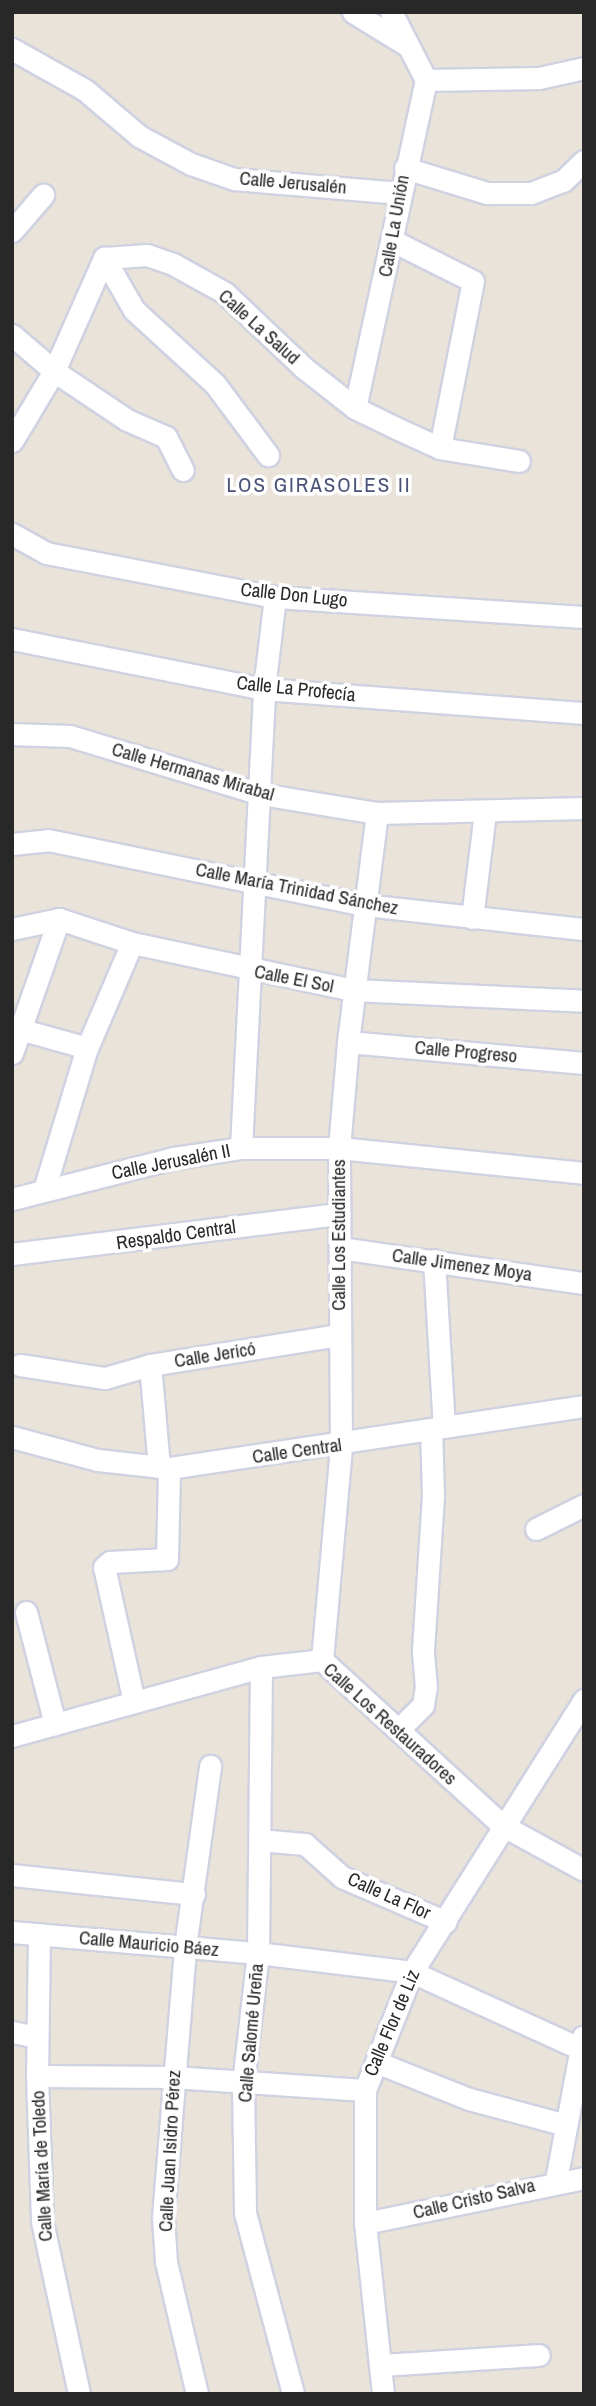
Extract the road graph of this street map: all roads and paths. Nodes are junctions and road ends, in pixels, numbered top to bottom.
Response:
1 (352, 12) edge
2 (391, 12) edge
3 (410, 47) junction
4 (12, 49) edge
5 (584, 68) edge
6 (426, 80) junction
7 (584, 160) edge
8 (405, 168) junction
9 (400, 192) junction
10 (43, 195) dead end
11 (12, 231) edge
12 (393, 241) junction
13 (104, 258) junction
14 (12, 335) edge
15 (54, 371) junction
16 (355, 408) junction
17 (12, 441) edge
18 (440, 448) junction
19 (268, 455) dead end
20 (519, 461) dead end
21 (183, 470) dead end
22 (12, 534) edge
23 (275, 597) junction
24 (584, 617) edge
25 (12, 639) edge
26 (264, 689) junction
27 (584, 713) edge
28 (12, 734) edge
29 (261, 794) junction
30 (584, 808) edge
31 (485, 812) junction
32 (377, 813) junction
33 (12, 844) edge
34 (255, 882) junction
35 (365, 905) junction
36 (472, 918) junction
37 (59, 919) junction
38 (12, 929) edge
39 (584, 929) edge
40 (132, 943) junction
41 (247, 970) junction
42 (354, 990) junction
43 (584, 1001) edge
44 (16, 1027) edge
45 (348, 1042) junction
46 (87, 1048) junction
47 (12, 1053) edge
48 (584, 1062) edge
49 (241, 1148) junction
50 (339, 1148) junction
51 (584, 1173) edge
52 (44, 1190) junction
53 (12, 1199) edge
54 (340, 1214) junction
55 (340, 1248) junction
56 (12, 1254) edge
57 (434, 1260) junction
58 (584, 1283) edge
59 (339, 1335) junction
60 (150, 1365) junction
61 (20, 1366) dead end
62 (584, 1406) edge
63 (438, 1428) junction
64 (12, 1437) edge
65 (341, 1445) junction
66 (164, 1468) junction
67 (584, 1505) edge
68 (536, 1529) dead end
69 (26, 1612) dead end
70 (322, 1660) junction
71 (261, 1667) junction
72 (584, 1700) edge
73 (134, 1702) junction
74 (55, 1724) junction
75 (399, 1729) junction
76 (12, 1736) edge
77 (211, 1766) dead end
78 (502, 1825) junction
79 (259, 1840) junction
80 (584, 1870) edge
81 (12, 1875) edge
82 (194, 1894) junction
83 (446, 1922) junction
84 (12, 1932) edge
85 (39, 1934) junction
86 (185, 1947) junction
87 (258, 1953) junction
88 (412, 1972) junction
89 (12, 2032) edge
90 (37, 2037) junction
91 (582, 2042) edge
92 (376, 2062) junction
93 (37, 2076) junction
94 (173, 2077) junction
95 (243, 2083) junction
96 (365, 2090) junction
97 (566, 2125) junction
98 (584, 2178) edge
99 (556, 2180) junction
100 (365, 2223) junction
101 (540, 2355) dead end
102 (380, 2365) junction
103 (79, 2394) edge
104 (197, 2394) edge
105 (293, 2394) edge
106 (383, 2394) edge

1 - 3 street
2 - 3 street
3 - 6 street
4 - 9 street, Calle Jerusalén
5 - 6 street
6 - 8 street, Calle La Unión
7 - 8 street
8 - 9 street, Calle La Unión
9 - 12 street, Calle La Unión
10 - 11 street
12 - 16 street, Calle La Unión
12 - 18 street
13 - 15 street
13 - 16 street, Calle La Salud
13 - 19 street
14 - 15 street
15 - 17 street
15 - 21 street
16 - 18 street, Calle La Salud
18 - 20 street, Calle La Salud
22 - 23 street, Calle Don Lugo
23 - 24 street, Calle Don Lugo
23 - 26 street
25 - 26 street, Calle La Profecía
26 - 27 street, Calle La Profecía
26 - 29 street
28 - 29 street, Calle Hermanas Mirabal
29 - 32 street, Calle Hermanas Mirabal
29 - 34 street
30 - 31 street, Calle Hermanas Mirabal
31 - 32 street, Calle Hermanas Mirabal
31 - 36 street
32 - 35 street, Calle Los Estudiantes
33 - 34 street, Calle María Trinidad Sánchez
34 - 35 street, Calle María Trinidad Sánchez
34 - 41 street
35 - 36 street, Calle María Trinidad Sánchez
35 - 42 street, Calle Los Estudiantes
36 - 39 street, Calle María Trinidad Sánchez
37 - 38 street
37 - 40 street, Calle El Sol
37 - 44 street
40 - 41 street, Calle El Sol
40 - 46 street
41 - 42 street, Calle El Sol
41 - 49 street
42 - 43 street, Calle El Sol
42 - 45 street, Calle Los Estudiantes
44 - 46 street
44 - 47 street
45 - 48 street, Calle Progreso
45 - 50 street, Calle Los Estudiantes
46 - 52 street
49 - 50 street, Calle Jerusalén II
49 - 52 street, Calle Jerusalén II
50 - 51 street, Calle Jerusalén II
50 - 54 street, Calle Los Estudiantes
52 - 53 street, Calle Jerusalén II
54 - 55 street, Calle Los Estudiantes
54 - 56 street, Respaldo Central
55 - 57 street, Calle Jimenez Moya
55 - 59 street, Calle Los Estudiantes
57 - 58 street, Calle Jimenez Moya
57 - 63 street
59 - 60 street, Calle Jericó
59 - 65 street, Calle Los Estudiantes
60 - 61 street
60 - 66 street, Calle Jericó
62 - 63 street, Calle Central
63 - 65 street, Calle Central
63 - 75 street
64 - 66 street, Calle Central
65 - 66 street, Calle Central
65 - 70 street, Calle Los Estudiantes
66 - 73 street, Calle Jericó
67 - 68 street
69 - 74 street
70 - 71 street, Calle Los Restauradores
70 - 75 street, Calle Los Restauradores
71 - 73 street, Calle Los Restauradores
71 - 79 street, Calle Salomé Ureña
72 - 78 street, Calle Flor de Liz
73 - 74 street, Calle Los Restauradores
74 - 76 street, Calle Los Restauradores
75 - 78 street, Calle Los Restauradores
77 - 82 street, Calle Juan Isidro Pérez
78 - 80 street, Calle Los Restauradores
78 - 83 street, Calle Flor de Liz
79 - 83 street, Calle La Flor
79 - 87 street, Calle Salomé Ureña
81 - 82 street
82 - 86 street, Calle Juan Isidro Pérez
83 - 88 street, Calle Flor de Liz
84 - 85 street, Calle Mauricio Báez
85 - 86 street, Calle Mauricio Báez
85 - 90 street, Calle María de Toledo
86 - 87 street, Calle Mauricio Báez
86 - 94 street, Calle Juan Isidro Pérez
87 - 88 street, Calle Mauricio Báez
87 - 95 street, Calle Salomé Ureña
88 - 91 street, Calle Mauricio Báez
88 - 92 street, Calle Flor de Liz
89 - 90 street
90 - 93 street, Calle María de Toledo
91 - 97 street
92 - 96 street, Calle Flor de Liz
92 - 97 street
93 - 94 street
93 - 103 street, Calle María de Toledo
94 - 95 street
94 - 104 street, Calle Juan Isidro Pérez
95 - 96 street
95 - 105 street, Calle Salomé Ureña
96 - 100 street, Calle Flor de Liz
97 - 99 street
98 - 99 street, Calle Cristo Salva
99 - 100 street, Calle Cristo Salva
100 - 102 street, Calle Flor de Liz
101 - 102 street
102 - 106 street, Calle Flor de Liz

